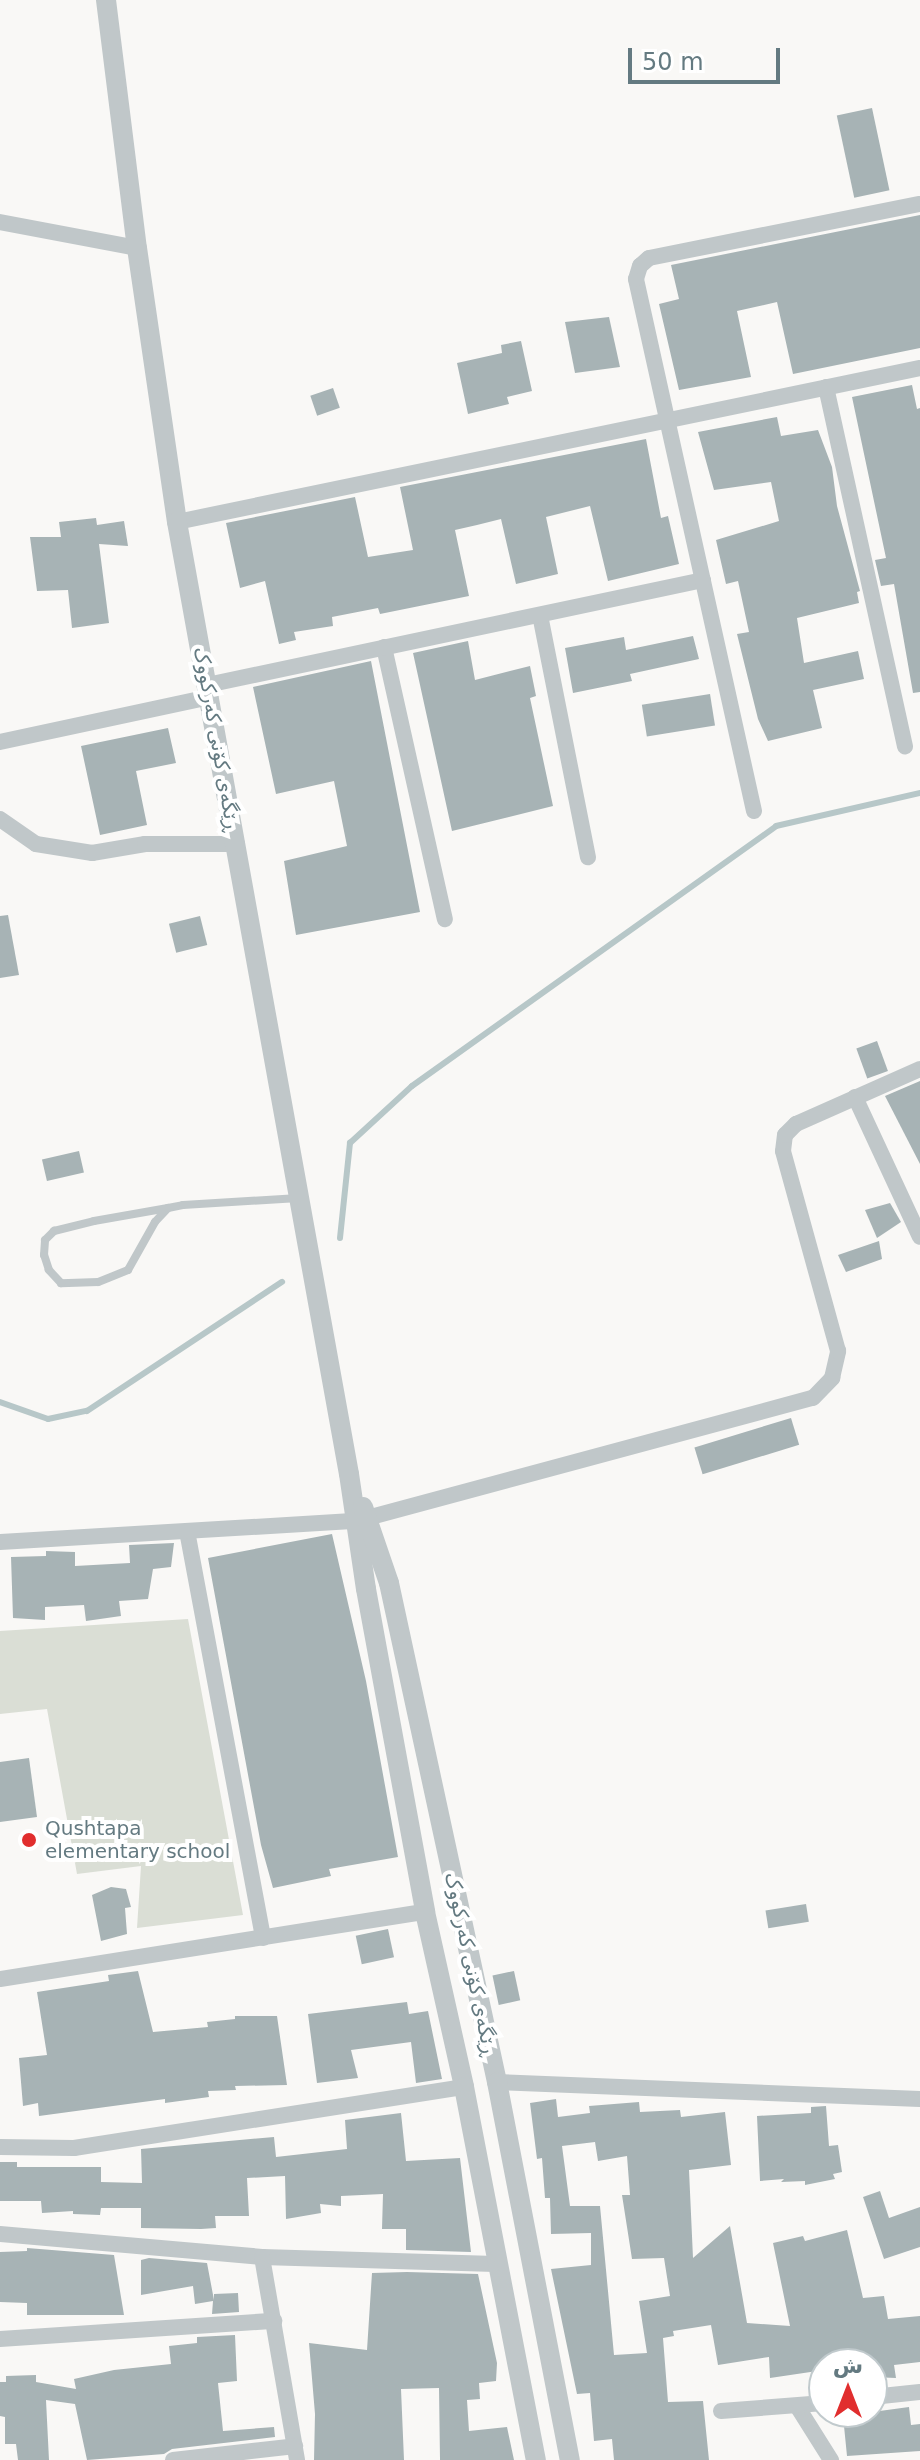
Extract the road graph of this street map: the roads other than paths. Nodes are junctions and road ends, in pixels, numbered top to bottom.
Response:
1 (106, 0) edge
2 (920, 204) edge
3 (0, 222) edge
4 (137, 248) junction
5 (920, 368) edge
6 (826, 387) junction
7 (666, 420) junction
8 (177, 522) junction
9 (703, 580) junction
10 (540, 615) junction
11 (384, 647) junction
12 (209, 691) junction
13 (0, 742) edge
14 (905, 746) dead end
15 (754, 811) dead end
16 (0, 819) edge
17 (237, 844) junction
18 (588, 857) dead end
19 (445, 919) dead end
20 (920, 1069) edge
21 (855, 1097) junction
22 (300, 1198) junction
23 (168, 1208) junction
24 (920, 1237) edge
25 (361, 1519) junction
26 (187, 1531) junction
27 (0, 1542) edge
28 (425, 1912) junction
29 (263, 1938) junction
30 (0, 1979) edge
31 (497, 2082) junction
32 (464, 2087) junction
33 (920, 2099) edge
34 (0, 2147) edge
35 (0, 2234) edge
36 (262, 2257) junction
37 (495, 2264) junction
38 (274, 2321) junction
39 (0, 2339) edge
40 (920, 2392) edge
41 (888, 2395) edge
42 (808, 2405) edge
43 (797, 2406) junction
44 (721, 2411) dead end
45 (296, 2453) edge
46 (173, 2460) edge
47 (536, 2460) edge
48 (570, 2460) edge
49 (831, 2460) edge

1 - 4 street, ڕێگەی کۆنی کەرکووک
2 - 7 street
3 - 4 street
4 - 8 street, ڕێگەی کۆنی کەرکووک
5 - 6 street
6 - 7 street
6 - 14 street
7 - 8 street
7 - 9 street
8 - 12 street, ڕێگەی کۆنی کەرکووک
9 - 10 street
9 - 15 street
10 - 11 street
10 - 18 street
11 - 12 street
11 - 19 street
12 - 13 street
12 - 17 street, ڕێگەی کۆنی کەرکووک
16 - 17 street
17 - 22 street, ڕێگەی کۆنی کەرکووک
20 - 21 street
21 - 24 street
21 - 25 street
22 - 23 lane
22 - 25 street, ڕێگەی کۆنی کەرکووک
23 - 23 lane
25 - 26 street
25 - 28 street, ڕێگەی کۆنی کەرکووک
25 - 31 street, ڕێگەی کۆنی کەرکووک
26 - 27 street
26 - 29 street
28 - 29 street
28 - 32 street, ڕێگەی کۆنی کەرکووک
29 - 30 street
31 - 33 street
31 - 48 street, ڕێگەی کۆنی کەرکووک
32 - 34 street
32 - 37 street, ڕێگەی کۆنی کەرکووک
35 - 36 street
36 - 37 street
36 - 38 street
37 - 47 street, ڕێگەی کۆنی کەرکووک
38 - 39 street
38 - 45 street
40 - 41 street
42 - 43 street
43 - 44 street
43 - 49 street
45 - 46 street

